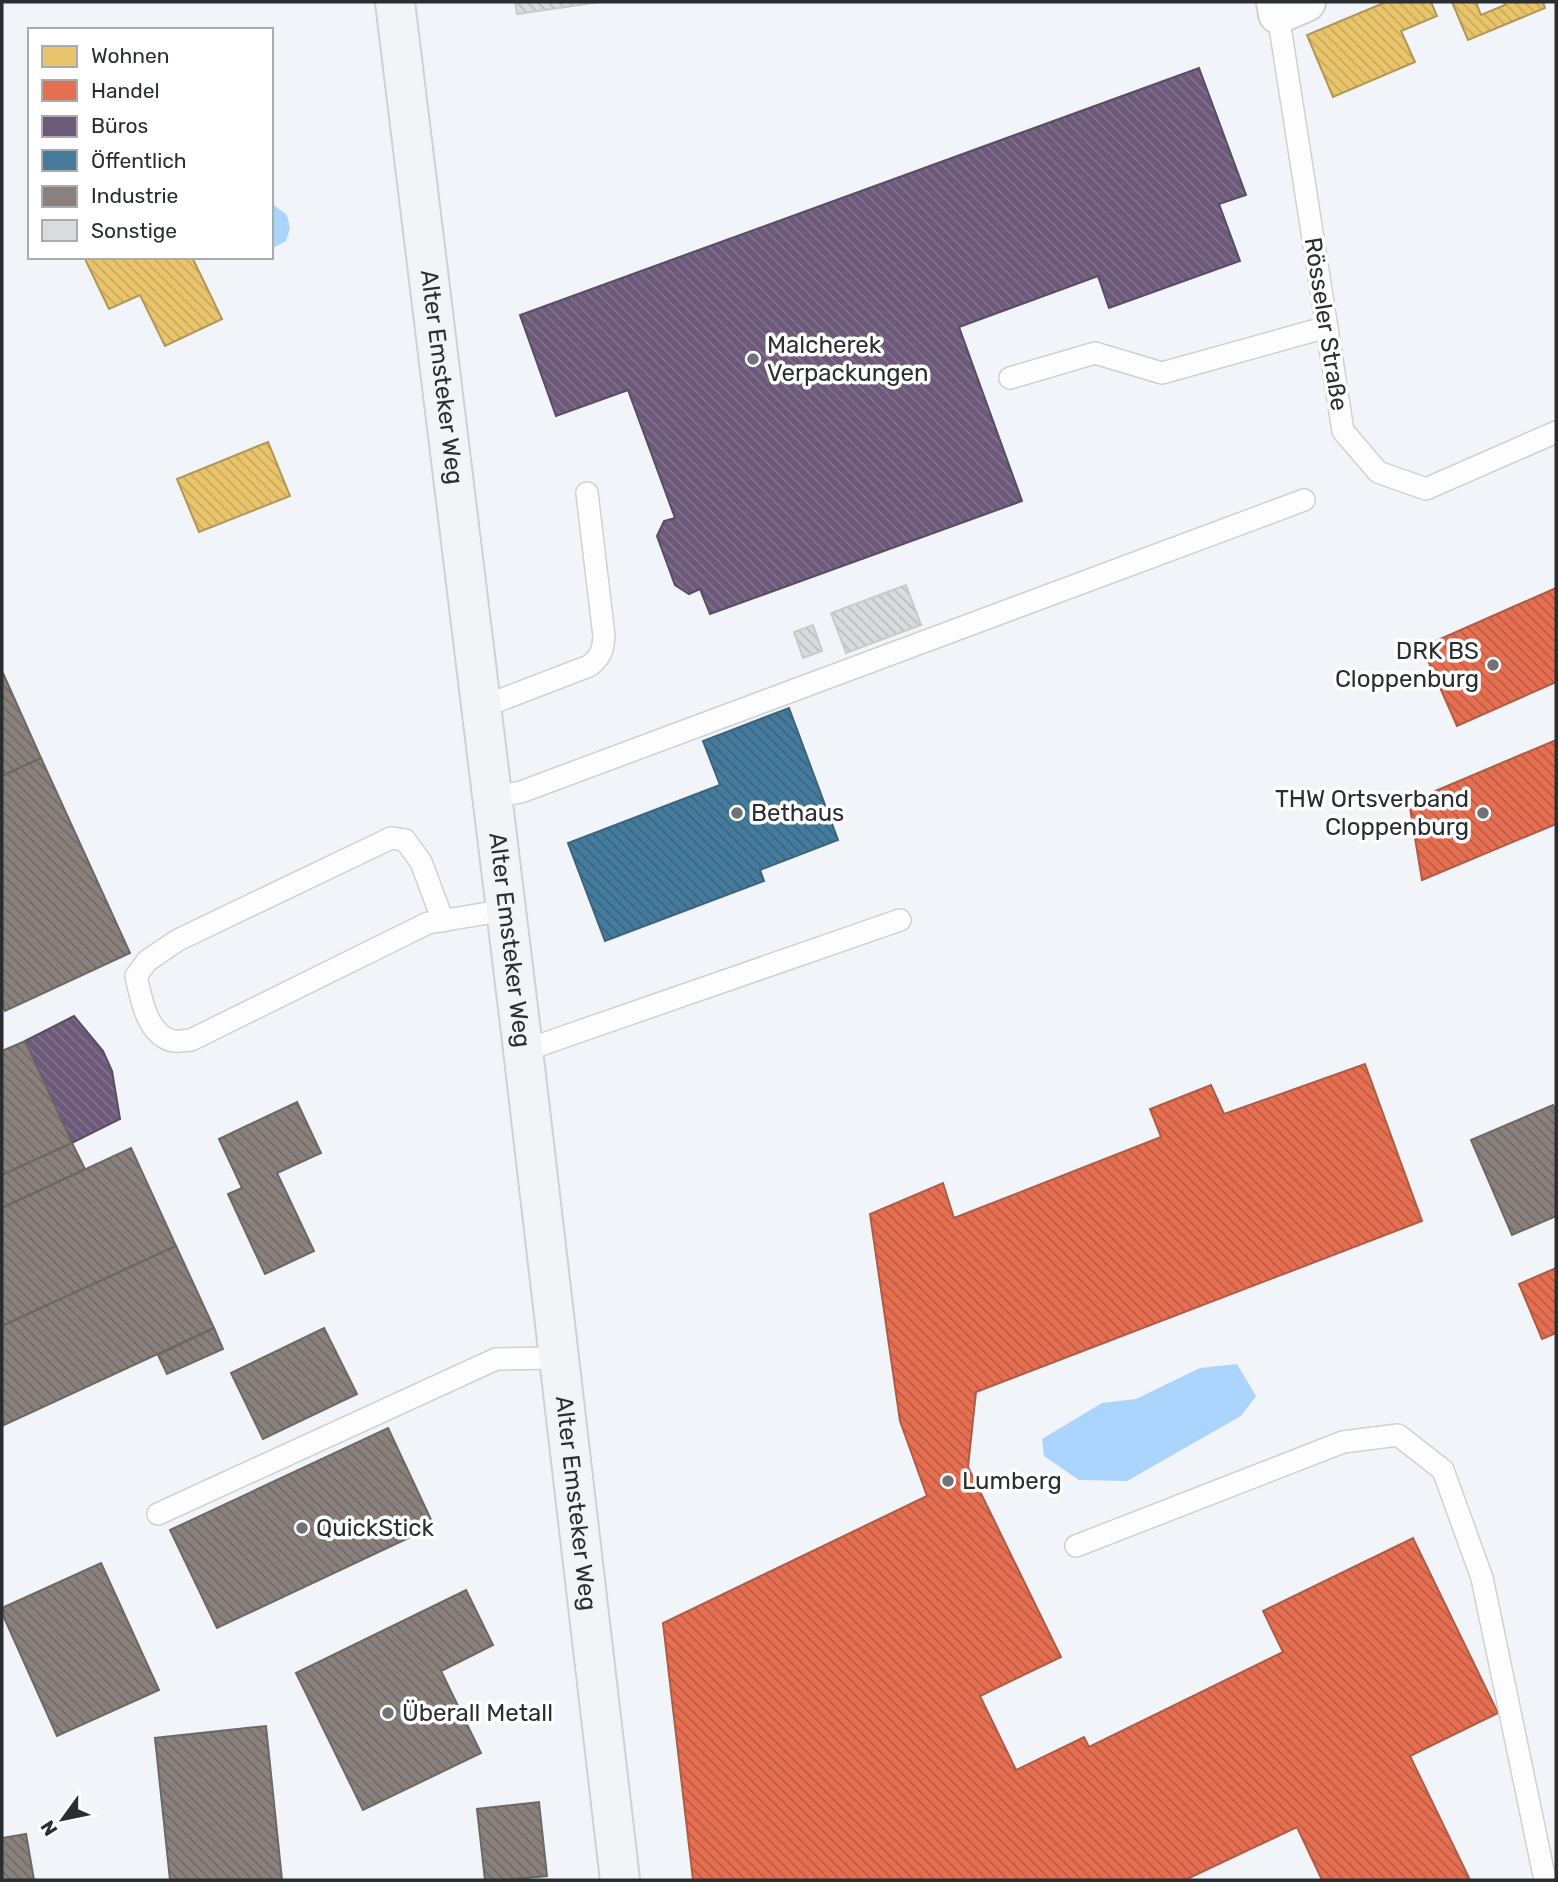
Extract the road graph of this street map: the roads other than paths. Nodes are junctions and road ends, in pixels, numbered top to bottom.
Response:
1 (395, 2) edge
2 (1287, 6) edge
3 (1326, 327) junction
4 (1010, 378) dead end
5 (1556, 432) edge
6 (587, 493) dead end
7 (1304, 500) dead end
8 (482, 707) junction
9 (493, 797) junction
10 (506, 910) junction
11 (900, 920) dead end
12 (443, 921) junction
13 (523, 1051) junction
14 (559, 1357) junction
15 (158, 1514) dead end
16 (1076, 1546) dead end
17 (620, 1880) edge
18 (1545, 1880) edge

1 - 8 street, Alter Emsteker Weg
2 - 3 lane, Rösseler Straße
3 - 4 lane
3 - 5 lane, Rösseler Straße
6 - 8 lane
7 - 9 lane
8 - 9 street, Alter Emsteker Weg
9 - 10 street, Alter Emsteker Weg
10 - 12 lane
10 - 13 street, Alter Emsteker Weg
11 - 13 lane
12 - 12 lane
13 - 14 street, Alter Emsteker Weg
14 - 15 lane
14 - 17 street, Alter Emsteker Weg
16 - 18 lane

